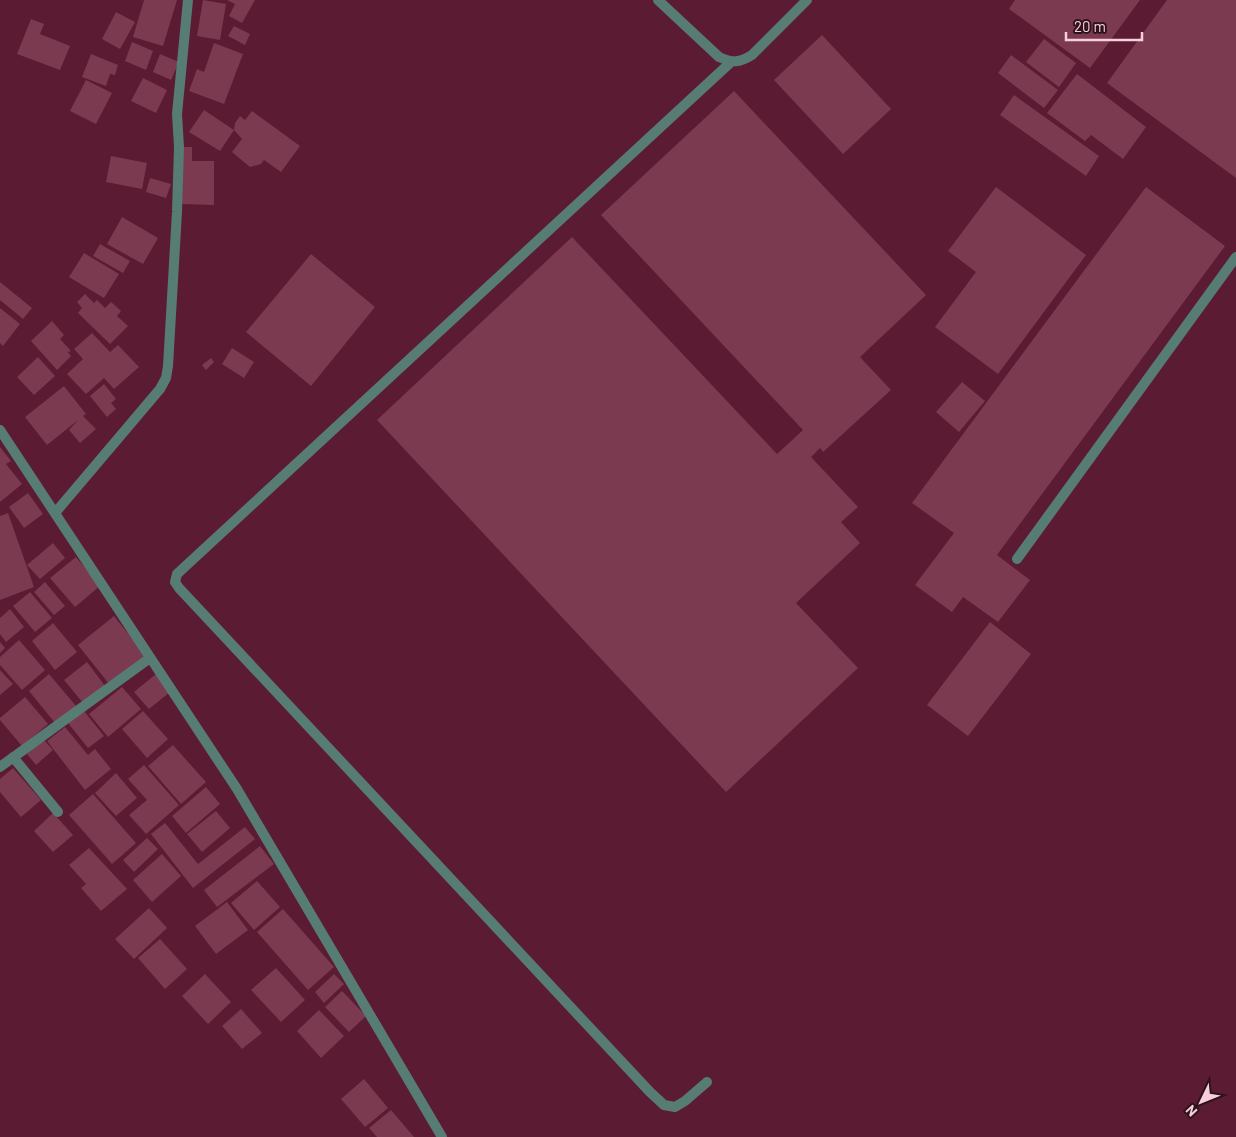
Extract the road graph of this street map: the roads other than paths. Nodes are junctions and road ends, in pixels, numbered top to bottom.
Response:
1 (188, 0) edge
2 (658, 0) edge
3 (807, 0) edge
4 (730, 62) junction
5 (1236, 257) edge
6 (0, 430) edge
7 (55, 514) junction
8 (1017, 559) dead end
9 (150, 658) junction
10 (13, 757) junction
11 (0, 767) edge
12 (58, 812) dead end
13 (707, 1082) dead end
14 (442, 1137) edge

1 - 7 street
2 - 4 street
3 - 4 street
4 - 13 street
5 - 8 street
6 - 7 street
7 - 9 street
9 - 10 street
9 - 14 street
10 - 11 street
10 - 12 street

